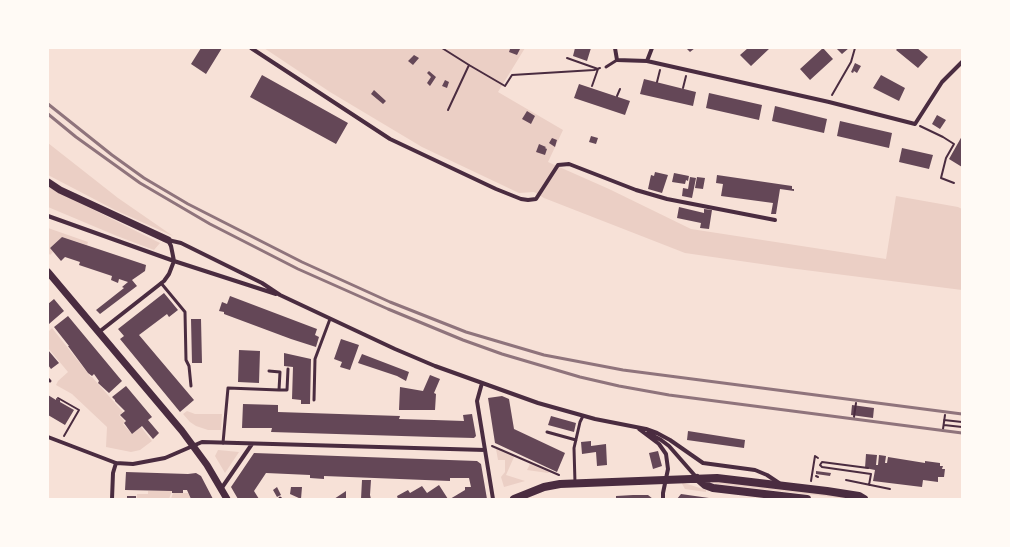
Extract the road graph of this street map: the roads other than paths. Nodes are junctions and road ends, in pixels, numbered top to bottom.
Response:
1 (251, 48) edge
2 (615, 48) edge
3 (652, 48) edge
4 (617, 60) junction
5 (647, 60) junction
6 (962, 62) edge
7 (606, 67) road end
8 (48, 182) edge
9 (48, 216) edge
10 (775, 220) dead end
11 (168, 240) junction
12 (174, 261) junction
13 (48, 272) edge
14 (161, 283) junction
15 (280, 295) junction
16 (330, 319) junction
17 (98, 332) junction
18 (288, 369) dead end
19 (269, 371) dead end
20 (482, 383) junction
21 (191, 386) dead end
22 (278, 390) junction
23 (314, 400) dead end
24 (583, 416) junction
25 (639, 429) junction
26 (548, 432) dead end
27 (48, 437) edge
28 (576, 440) junction
29 (223, 444) junction
30 (252, 444) junction
31 (192, 445) junction
32 (485, 448) junction
33 (116, 463) junction
34 (697, 478) junction
35 (666, 480) junction
36 (575, 483) junction
37 (782, 485) junction
38 (221, 489) junction
39 (112, 499) edge
40 (227, 499) edge
41 (493, 499) edge
42 (514, 499) edge
43 (663, 499) edge
44 (807, 499) edge
45 (864, 499) edge

1 - 10 street
2 - 4 street
3 - 5 street
4 - 5 street
4 - 7 lane
5 - 6 street
8 - 11 street
9 - 12 street
11 - 12 street
11 - 15 street
12 - 14 street
12 - 15 street
13 - 17 street
14 - 17 street
14 - 21 lane
15 - 16 street
16 - 20 street
16 - 23 lane
17 - 31 street
18 - 22 lane
19 - 22 lane
20 - 24 street
20 - 32 street
22 - 29 lane
24 - 25 street
24 - 28 lane
25 - 34 street
25 - 35 street
25 - 37 street
26 - 28 lane
27 - 33 street
28 - 36 lane
29 - 30 street
29 - 31 street
30 - 32 street
30 - 38 street
31 - 33 street
31 - 38 street
32 - 41 street
33 - 39 street
34 - 35 main road
34 - 37 main road
34 - 44 main road
35 - 36 main road
35 - 43 street
36 - 42 main road
37 - 45 main road
38 - 40 street

